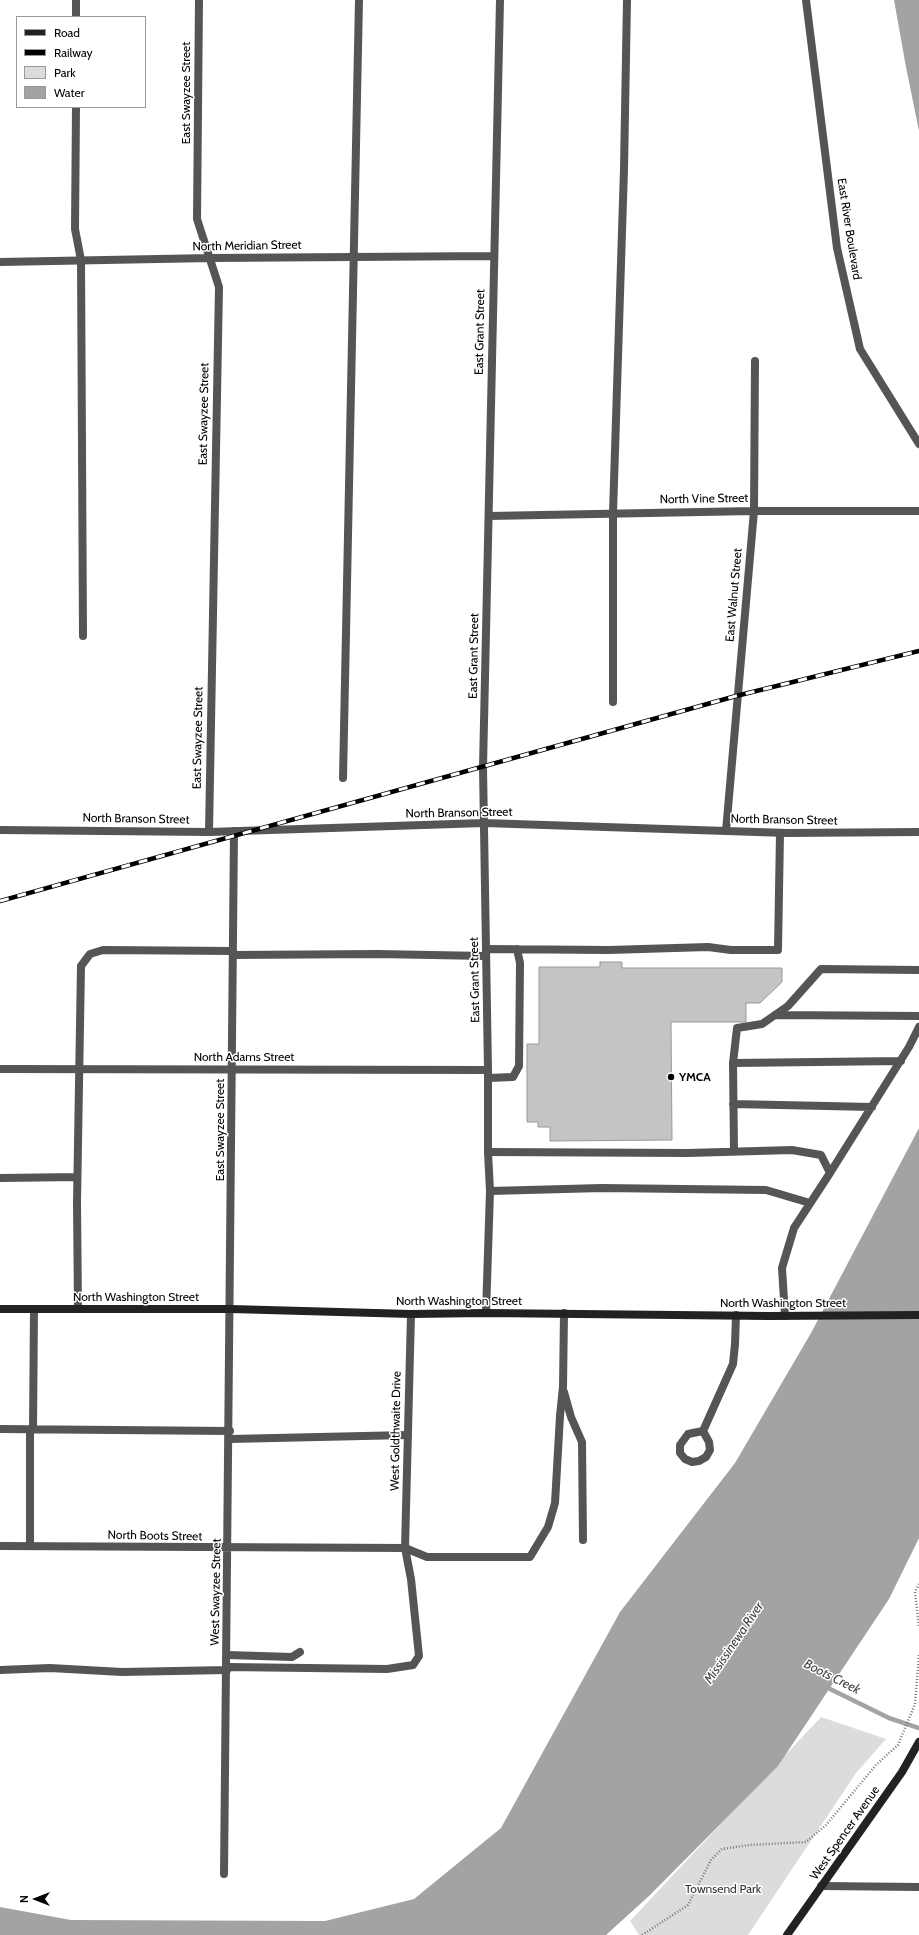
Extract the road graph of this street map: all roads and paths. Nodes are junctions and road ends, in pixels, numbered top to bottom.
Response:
1 (76, 0) edge
2 (199, 0) edge
3 (359, 0) edge
4 (500, 0) edge
5 (627, 0) edge
6 (806, 0) edge
7 (76, 16) edge
8 (76, 108) edge
9 (494, 256) junction
10 (354, 257) junction
11 (211, 258) junction
12 (81, 260) junction
13 (0, 262) edge
14 (755, 361) dead end
15 (919, 444) edge
16 (754, 510) junction
17 (919, 511) edge
18 (613, 513) junction
19 (489, 516) junction
20 (83, 636) dead end
21 (613, 702) dead end
22 (343, 778) dead end
23 (484, 823) junction
24 (0, 830) edge
25 (234, 831) junction
26 (726, 831) junction
27 (209, 832) junction
28 (919, 832) edge
29 (780, 833) junction
30 (517, 949) junction
31 (233, 953) junction
32 (486, 953) junction
33 (919, 970) edge
34 (775, 1015) junction
35 (919, 1016) edge
36 (919, 1027) edge
37 (901, 1061) junction
38 (733, 1063) junction
39 (233, 1068) junction
40 (0, 1069) edge
41 (78, 1069) junction
42 (488, 1074) junction
43 (733, 1104) junction
44 (872, 1107) junction
45 (488, 1152) junction
46 (734, 1152) junction
47 (830, 1174) junction
48 (77, 1177) junction
49 (0, 1178) edge
50 (490, 1191) junction
51 (810, 1203) junction
52 (0, 1309) edge
53 (34, 1309) junction
54 (78, 1309) junction
55 (231, 1309) junction
56 (486, 1312) junction
57 (411, 1314) junction
58 (564, 1314) junction
59 (736, 1315) junction
60 (919, 1315) edge
61 (785, 1316) junction
62 (563, 1387) junction
63 (0, 1429) edge
64 (31, 1429) junction
65 (703, 1431) dead end
66 (230, 1435) junction
67 (408, 1435) junction
68 (583, 1540) dead end
69 (0, 1546) edge
70 (30, 1546) junction
71 (228, 1548) junction
72 (406, 1548) junction
73 (919, 1584) edge
74 (919, 1627) edge
75 (300, 1652) dead end
76 (227, 1655) junction
77 (919, 1655) edge
78 (227, 1668) junction
79 (0, 1670) edge
80 (919, 1742) edge
81 (224, 1874) dead end
82 (821, 1886) junction
83 (919, 1887) edge
84 (642, 1935) edge
85 (787, 1935) edge

1 - 7 street
2 - 11 street, East Swayzee Street
3 - 10 street
4 - 9 street, East Grant Street
5 - 18 street
6 - 15 street, East River Boulevard
8 - 12 street
9 - 10 street, North Meridian Street
9 - 19 street, East Grant Street
10 - 11 street, North Meridian Street
10 - 22 street
11 - 12 street, North Meridian Street
11 - 27 street, East Swayzee Street
12 - 13 street, North Meridian Street
12 - 20 street
14 - 16 street, East Walnut Street
16 - 17 street, North Vine Street
16 - 18 street, North Vine Street
16 - 26 street, East Walnut Street
18 - 19 street, North Vine Street
18 - 21 street
19 - 23 street, East Grant Street
23 - 25 street, North Branson Street
23 - 26 street, North Branson Street
23 - 32 street, East Grant Street
24 - 27 street, North Branson Street
25 - 27 street, North Branson Street
25 - 31 street, East Swayzee Street
26 - 29 street, North Branson Street
28 - 29 street, North Branson Street
29 - 30 street
30 - 32 street
30 - 42 street, North Adams Street
31 - 32 street
31 - 39 street, East Swayzee Street
31 - 41 street
32 - 42 street, East Grant Street
33 - 34 street
34 - 35 street
34 - 38 street
36 - 37 street
37 - 38 street
37 - 44 street
38 - 43 street
39 - 41 street, North Adams Street
39 - 42 street, North Adams Street
39 - 55 street, East Swayzee Street
40 - 41 street, North Adams Street
41 - 48 street
42 - 45 street, East Grant Street
43 - 44 street
43 - 46 street
44 - 47 street
45 - 46 street
45 - 50 street, East Grant Street
46 - 47 street
47 - 51 street
48 - 49 street
48 - 54 street
50 - 51 street
50 - 56 street, East Grant Street
51 - 61 street
52 - 53 street, North Washington Street
53 - 54 street, North Washington Street
53 - 64 street
54 - 55 street, North Washington Street
55 - 57 street, North Washington Street
55 - 66 street, West Swayzee Street
56 - 57 street, North Washington Street
56 - 58 street, North Washington Street
57 - 67 street, West Goldthwaite Drive
58 - 59 street, North Washington Street
58 - 62 street
59 - 61 street, North Washington Street
59 - 65 street
60 - 61 street, North Washington Street
62 - 68 street
62 - 72 street
63 - 64 street
64 - 66 street
64 - 70 street
66 - 67 street
66 - 71 street, West Swayzee Street
67 - 72 street, West Goldthwaite Drive
69 - 70 street, North Boots Street
70 - 71 street, North Boots Street
71 - 72 street, North Boots Street
71 - 76 street, West Swayzee Street
72 - 78 street, West Goldthwaite Drive
73 - 74 path
75 - 76 street
76 - 78 street, West Swayzee Street
77 - 84 path
78 - 79 street, West Goldthwaite Drive
78 - 81 street, West Swayzee Street
80 - 82 street, West Spencer Avenue
82 - 83 street
82 - 85 street, West Spencer Avenue

